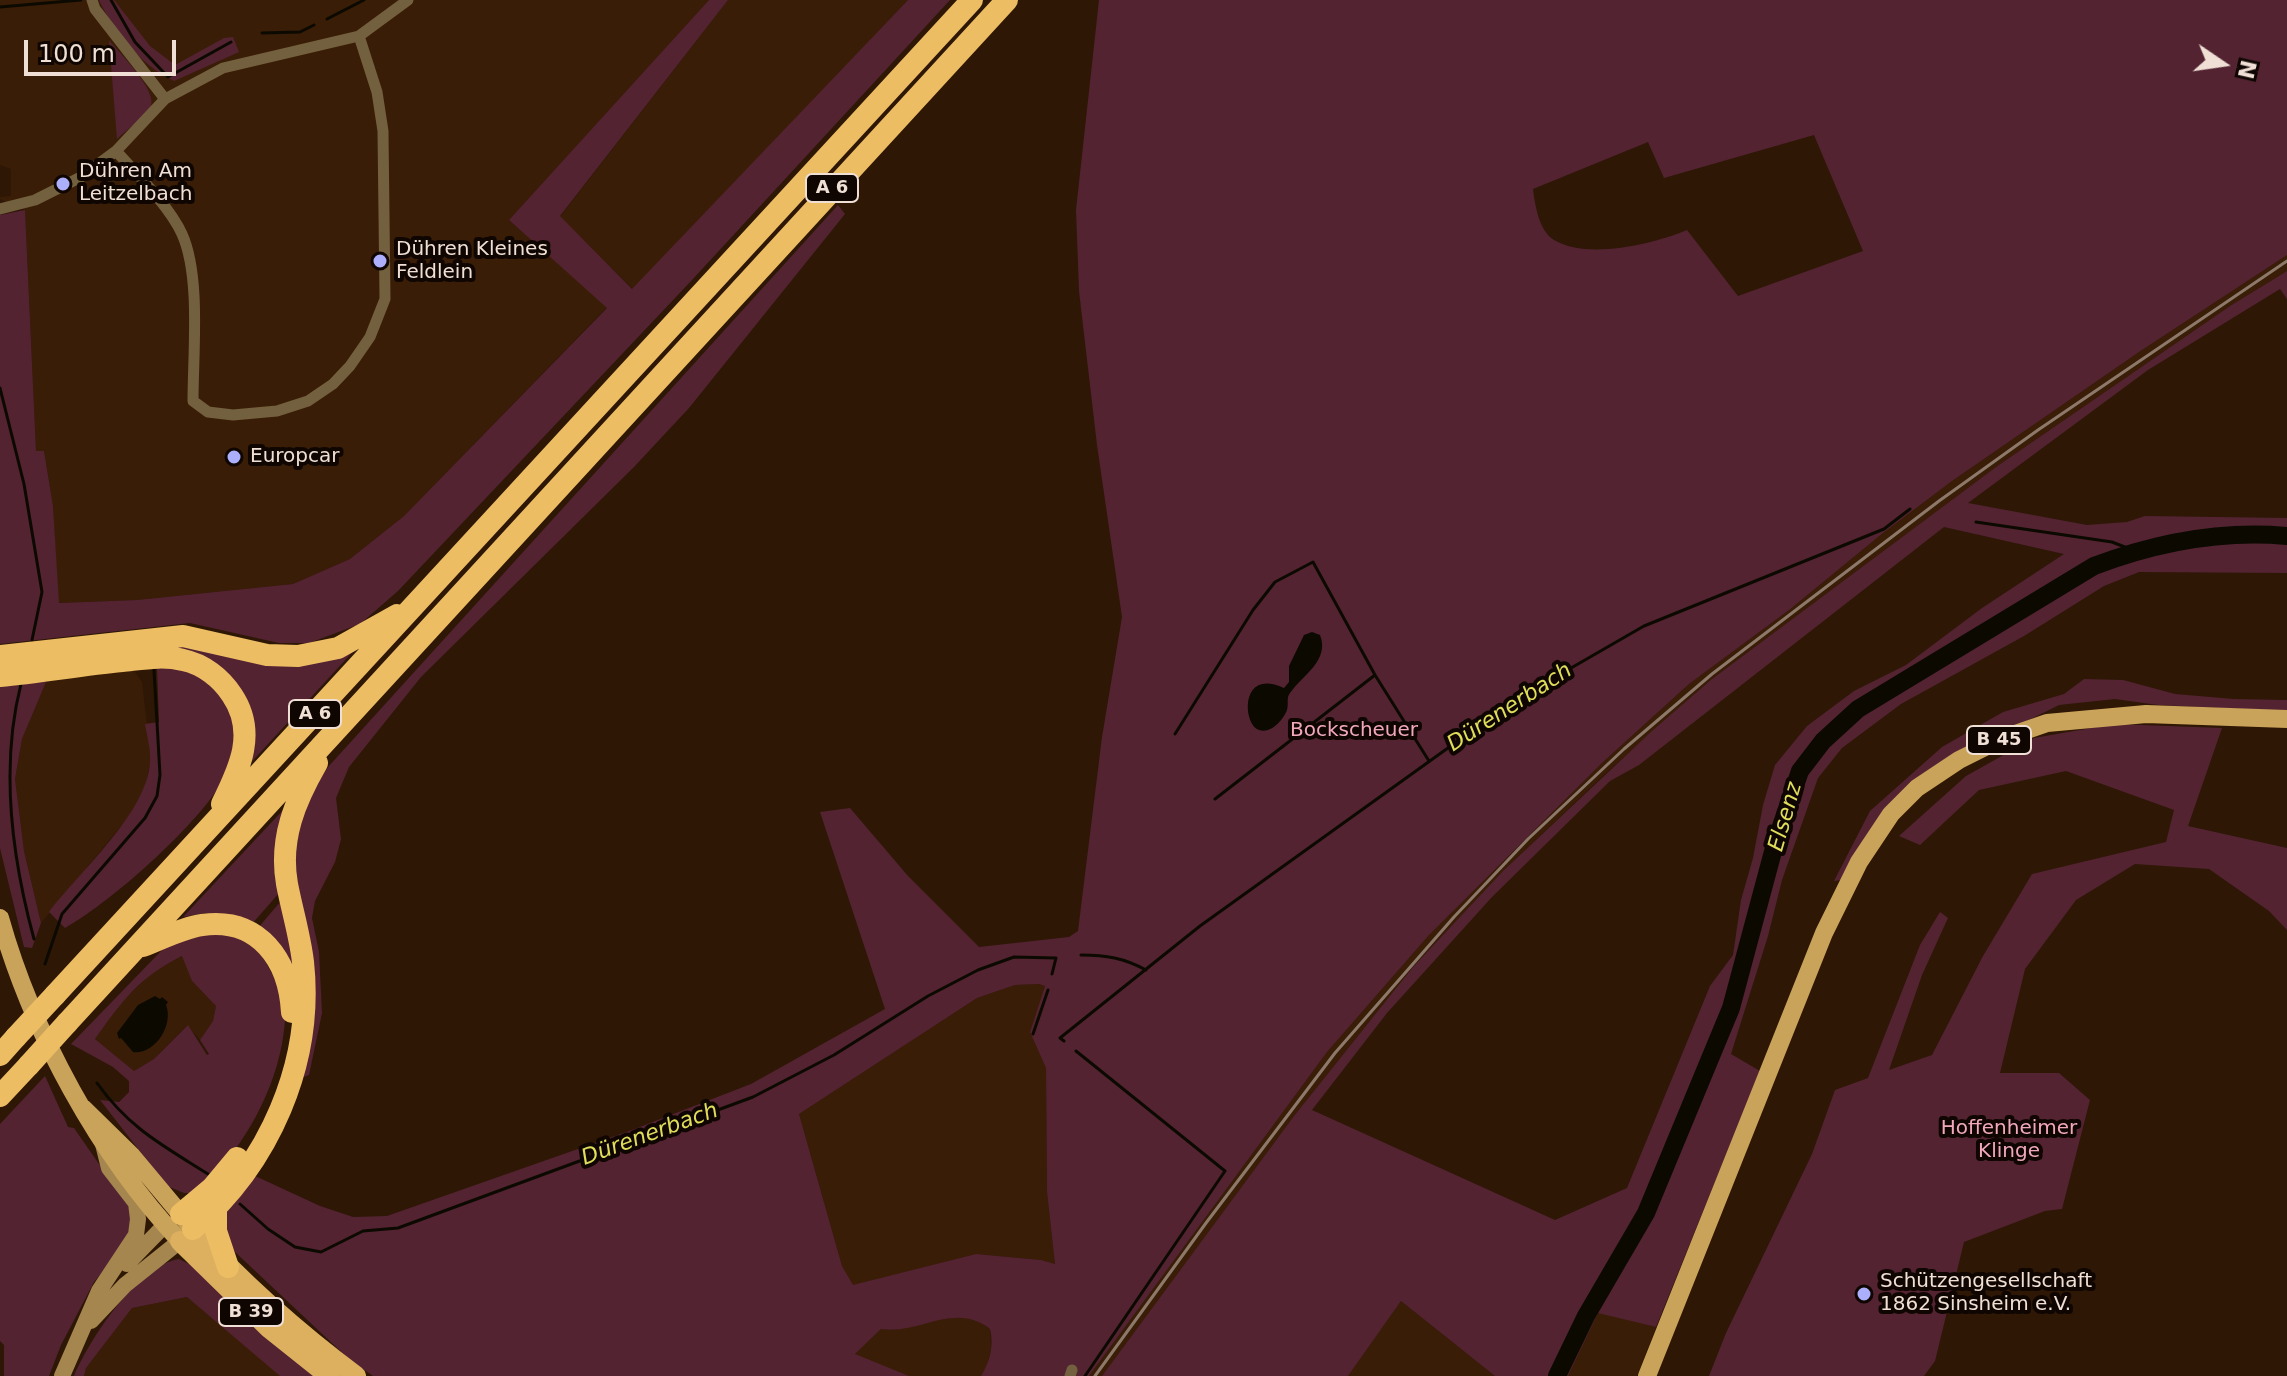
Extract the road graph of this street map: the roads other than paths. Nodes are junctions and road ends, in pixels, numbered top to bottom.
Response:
1 (92, 0) edge
2 (408, 0) edge
3 (972, 0) edge
4 (1007, 0) edge
5 (359, 36) junction
6 (165, 99) junction
7 (116, 151) junction
8 (5, 208) edge
9 (419, 602) junction
10 (143, 649) junction
11 (1, 671) edge
12 (2287, 719) edge
13 (336, 730) junction
14 (211, 827) junction
15 (0, 918) edge
16 (135, 950) junction
17 (0, 1055) edge
18 (0, 1096) edge
19 (83, 1108) junction
20 (102, 1139) junction
21 (216, 1210) junction
22 (180, 1227) junction
23 (228, 1267) junction
24 (85, 1323) junction
25 (62, 1376) edge
26 (329, 1376) edge
27 (356, 1376) edge
28 (1647, 1376) edge

1 - 6 street
2 - 5 street
3 - 9 highway, A 6
4 - 13 highway, A 6
5 - 6 street
5 - 7 street
6 - 7 street
7 - 8 street
9 - 10 highway
9 - 14 highway, A 6
10 - 11 highway
10 - 14 highway
12 - 28 main road, B 45
13 - 16 highway, A 6
13 - 21 highway
14 - 17 highway, A 6, bridge
15 - 19 main road, B 39
16 - 18 highway, A 6, bridge
16 - 22 highway
19 - 20 main road, B 39
19 - 22 main road, B 39
20 - 22 main road, B 39
20 - 24 main road
21 - 22 highway
21 - 23 highway
22 - 23 highway, B 39
22 - 24 main road
22 - 26 highway, B 39
23 - 27 highway, B 39
24 - 25 main road

